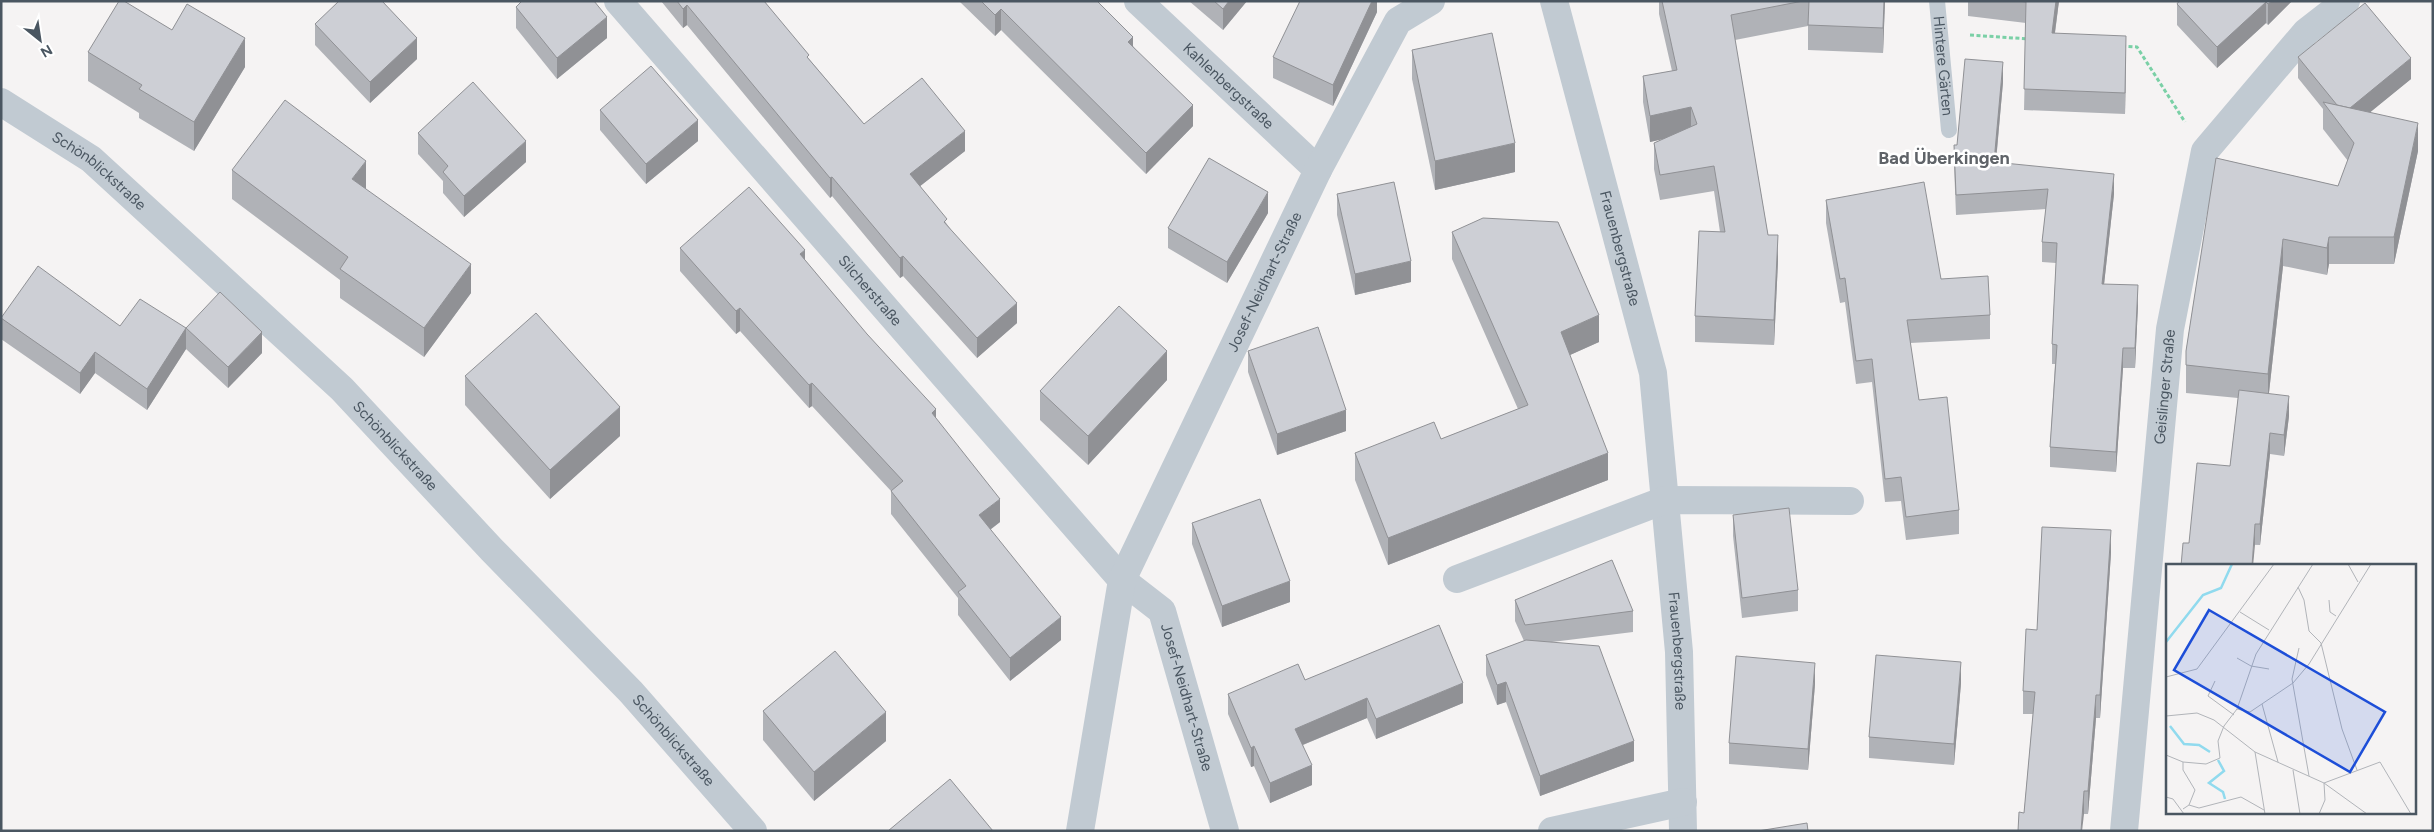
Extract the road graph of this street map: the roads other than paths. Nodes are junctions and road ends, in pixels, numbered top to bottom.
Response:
1 (618, 1) edge
2 (1138, 1) edge
3 (1431, 1) edge
4 (1554, 1) edge
5 (1937, 1) edge
6 (2346, 1) edge
7 (1, 102) edge
8 (1949, 130) dead end
9 (1318, 170) junction
10 (1665, 500) junction
11 (1850, 501) dead end
12 (1457, 579) dead end
13 (1122, 580) junction
14 (1683, 802) junction
15 (753, 831) edge
16 (1080, 831) edge
17 (1225, 831) edge
18 (1552, 831) edge
19 (1683, 831) edge
20 (2124, 831) edge

1 - 13 street, Silcherstraße
2 - 9 street, Kahlenbergstraße
3 - 9 street, Josef-Neidhart-Straße
4 - 10 street, Frauenbergstraße
5 - 8 lane, Hintere Gärten
6 - 20 street, Geislinger Straße
7 - 15 street, Schönblickstraße
9 - 13 street, Josef-Neidhart-Straße
10 - 11 street
10 - 12 street
10 - 14 street, Frauenbergstraße
13 - 16 street, Josef-Neidhart-Straße
13 - 17 street, Josef-Neidhart-Straße
14 - 18 street
14 - 19 street, Frauenbergstraße

